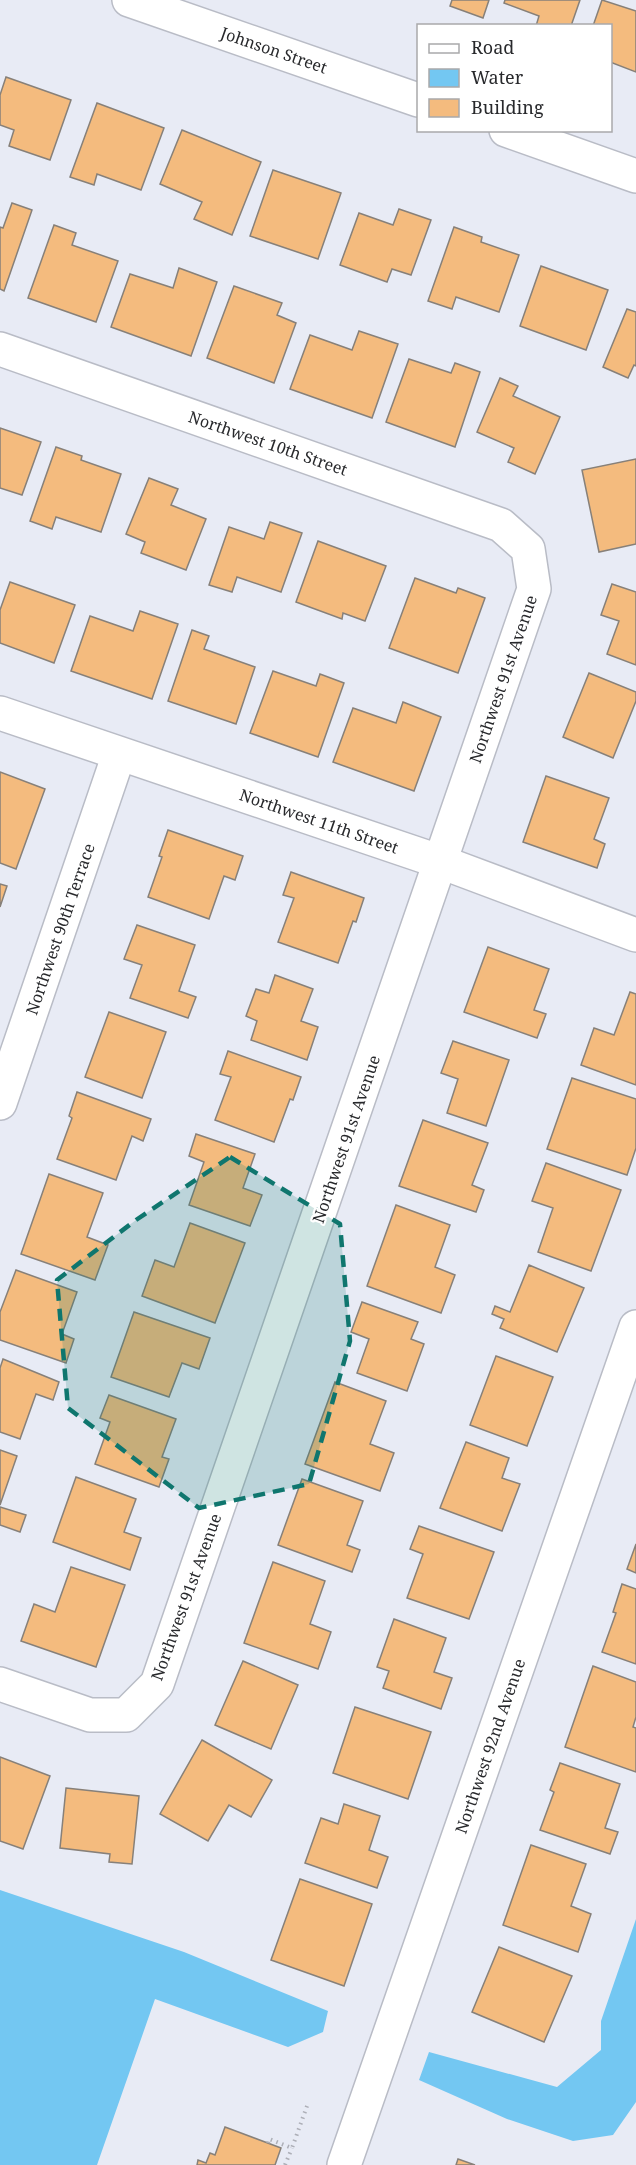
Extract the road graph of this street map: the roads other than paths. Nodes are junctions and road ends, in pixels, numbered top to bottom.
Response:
1 (129, 0) edge
2 (417, 100) edge
3 (512, 132) edge
4 (636, 176) edge
5 (0, 349) edge
6 (528, 549) joint
7 (0, 713) edge
8 (119, 754) junction
9 (441, 862) junction
10 (636, 935) edge
11 (0, 1103) edge
12 (636, 1327) edge
13 (0, 1683) edge
14 (344, 2165) edge

1 - 2 street, Johnson Street
3 - 4 street
5 - 6 street, Northwest 10th Street
6 - 9 street, Northwest 91st Avenue
7 - 8 street, Northwest 11th Street
8 - 9 street, Northwest 11th Street
8 - 11 street, Northwest 90th Terrace
9 - 10 street, Northwest 11th Street
9 - 13 street, Northwest 91st Avenue
12 - 14 street, Northwest 92nd Avenue

